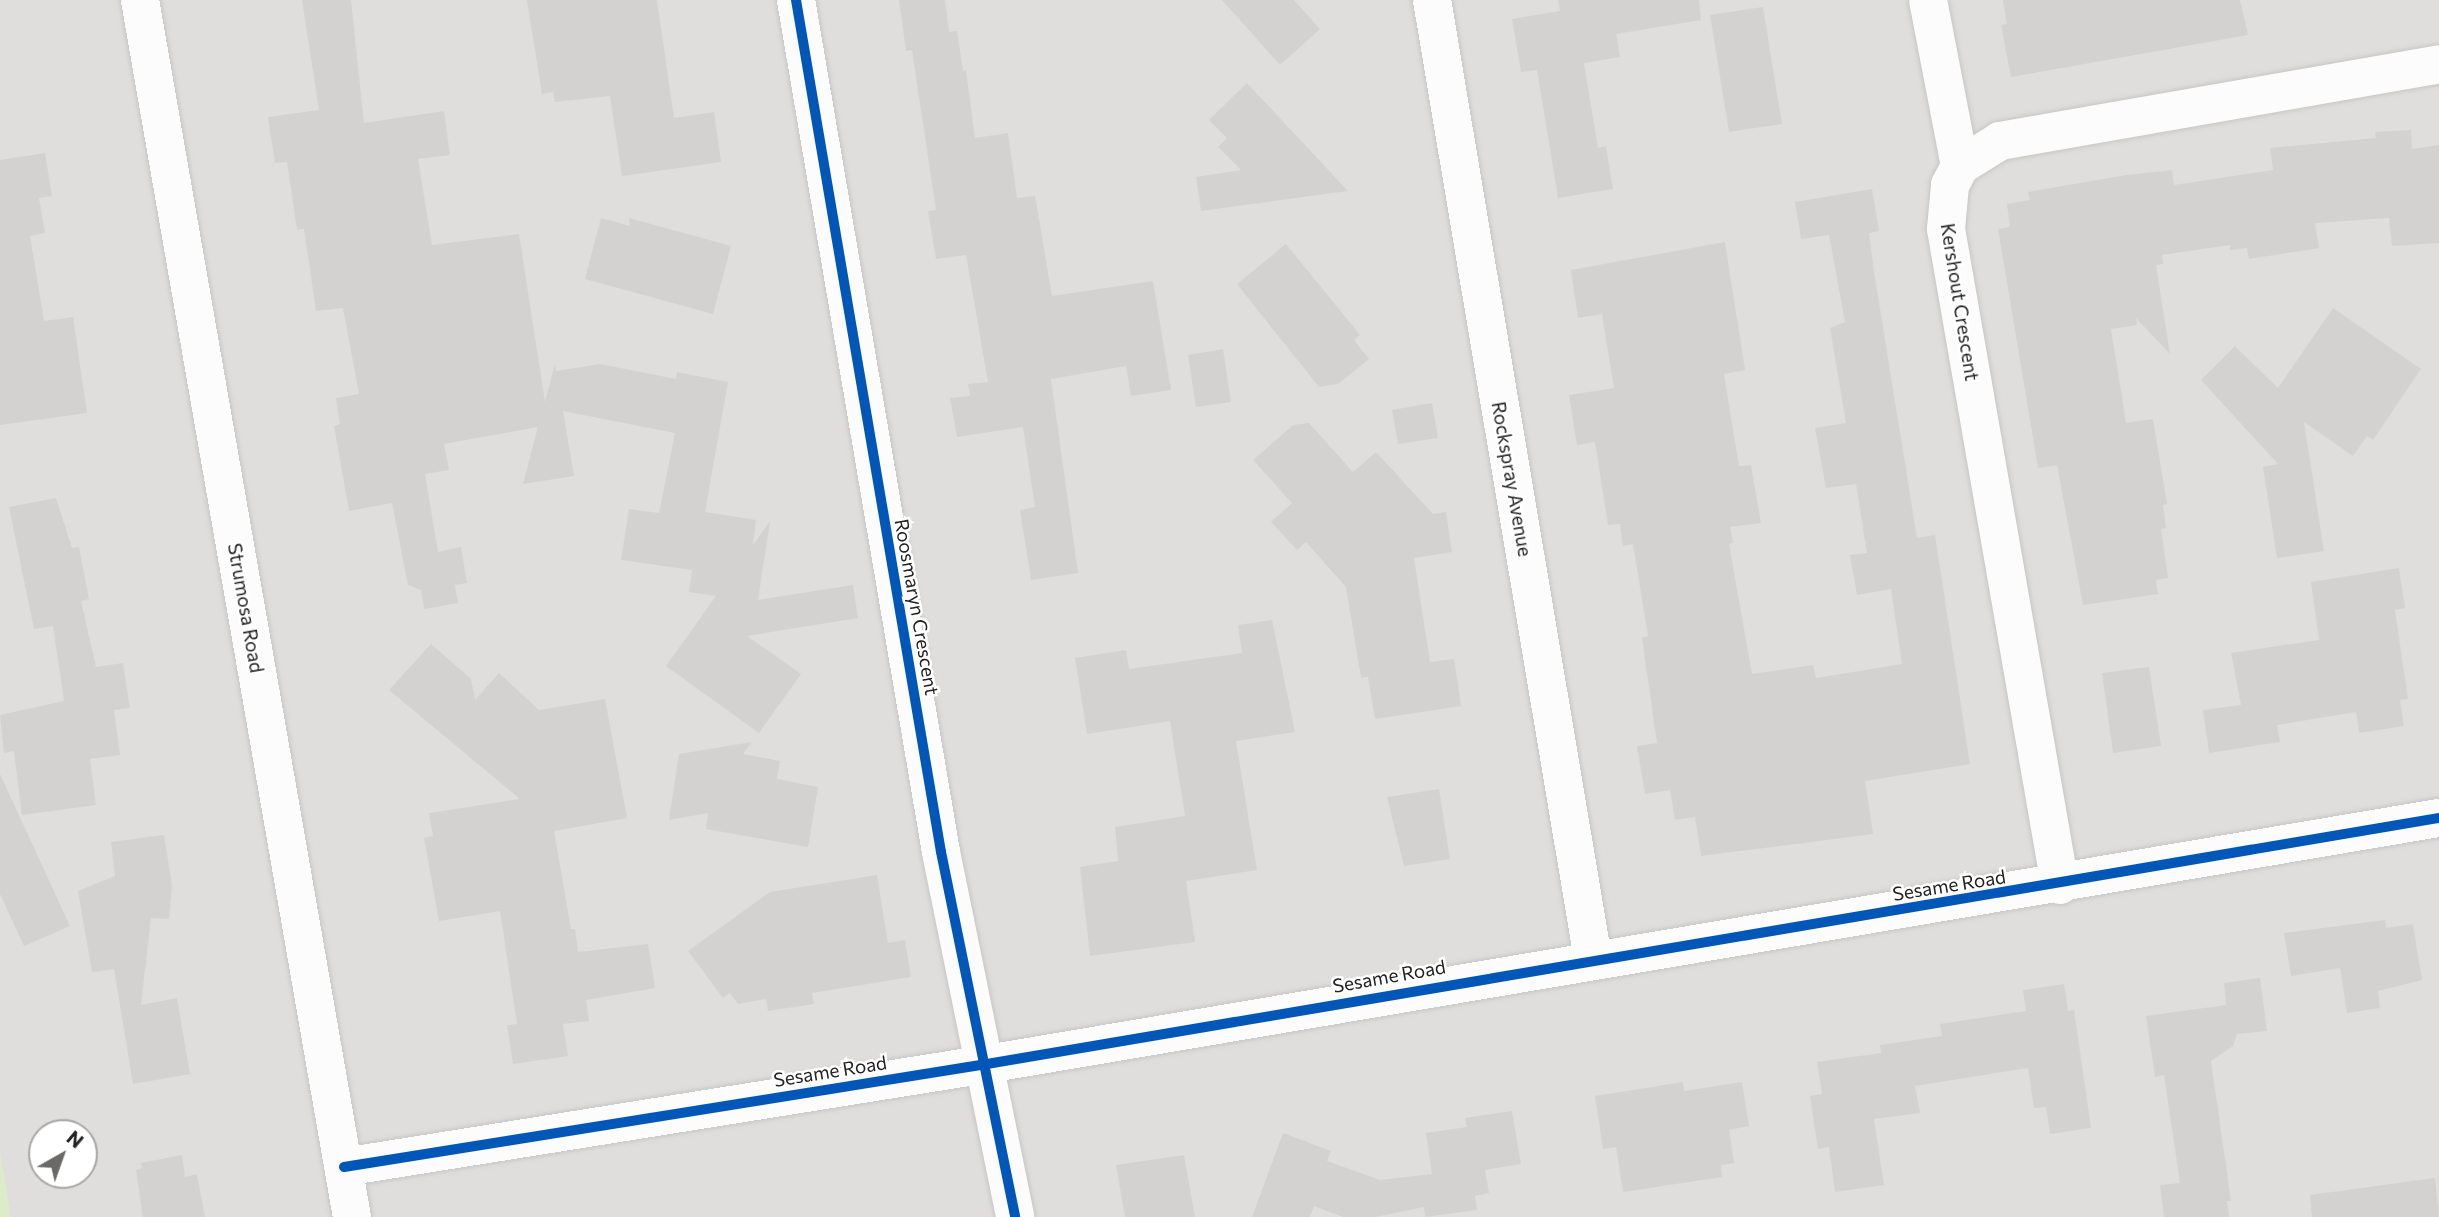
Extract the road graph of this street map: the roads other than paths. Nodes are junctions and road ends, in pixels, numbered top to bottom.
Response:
1 (140, 0) edge
2 (796, 0) edge
3 (1432, 0) edge
4 (1928, 0) edge
5 (2439, 64) edge
6 (1960, 166) junction
7 (2439, 818) edge
8 (2060, 885) junction
9 (1593, 959) junction
10 (987, 1063) junction
11 (344, 1167) junction
12 (352, 1217) edge
13 (1015, 1217) edge

1 - 11 street, Strumosa Road
2 - 10 street, Roosmaryn Crescent
3 - 9 street, Rockspray Avenue
4 - 6 street
5 - 6 street
6 - 8 street, Kershout Crescent
7 - 8 street, Sesame Road
8 - 9 street, Sesame Road
9 - 10 street, Sesame Road
10 - 11 street, Sesame Road
10 - 13 street, Roosmaryn Crescent
11 - 12 street, Strumosa Road

